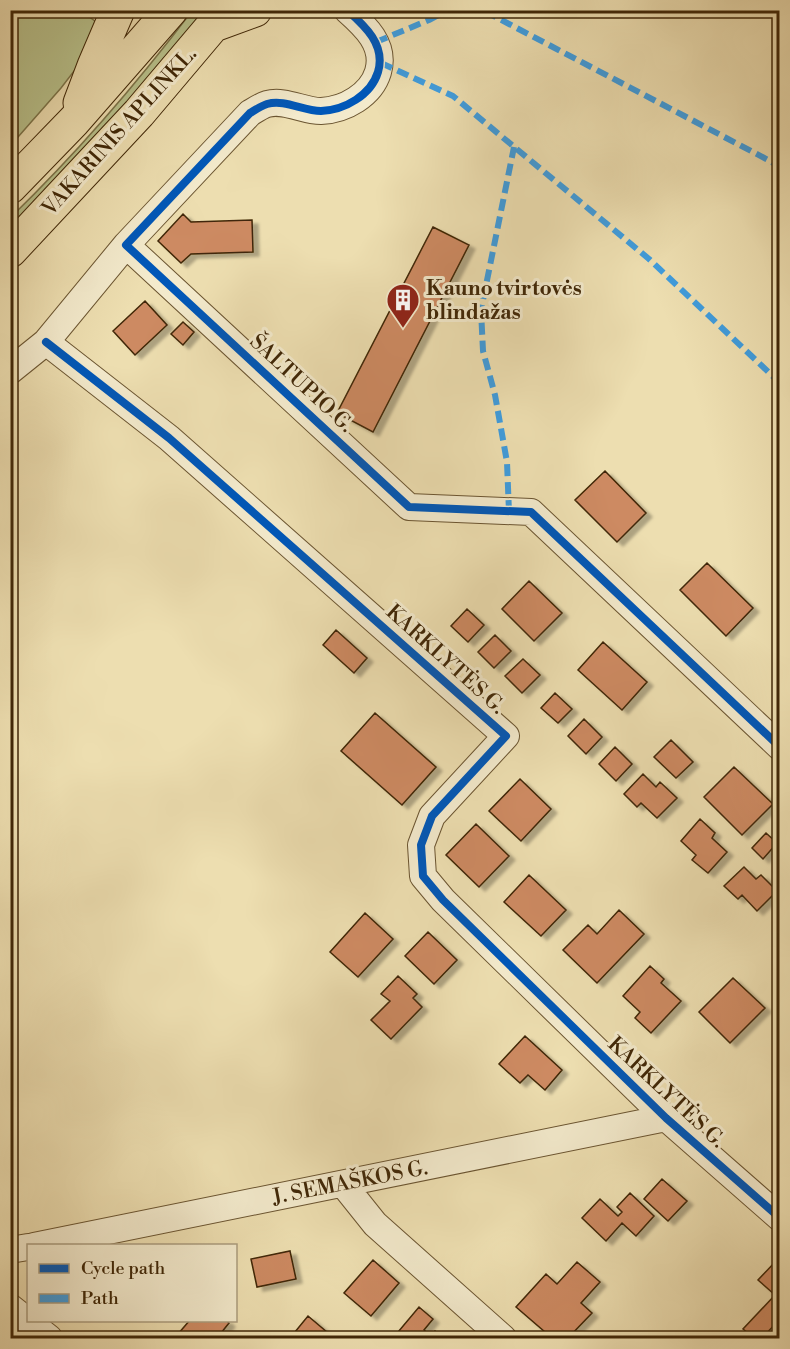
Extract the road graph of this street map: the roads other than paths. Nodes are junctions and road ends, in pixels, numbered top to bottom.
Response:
1 (118, 10) edge
2 (171, 10) edge
3 (255, 10) edge
4 (347, 10) edge
5 (220, 18) edge
6 (74, 121) junction
7 (10, 187) edge
8 (126, 245) junction
9 (10, 251) edge
10 (46, 342) junction
11 (10, 371) edge
12 (780, 747) edge
13 (666, 1118) junction
14 (342, 1184) junction
15 (780, 1218) edge
16 (39, 1244) edge
17 (27, 1246) edge
18 (10, 1250) edge
19 (10, 1307) edge
20 (27, 1321) edge
21 (29, 1322) edge
22 (49, 1338) edge
23 (503, 1338) edge

1 - 6 highway
2 - 6 highway, VAKARINIS APLINKL.
3 - 5 highway
4 - 8 street
5 - 9 highway, VAKARINIS APLINKL.
6 - 7 highway, VAKARINIS APLINKL.
8 - 10 street
8 - 12 street, ŠALTUPIO G.
10 - 11 street
10 - 13 street, KARKLYTĖS G.
13 - 14 street, J. SEMAŠKOS G.
13 - 15 street, KARKLYTĖS G.
14 - 16 street, J. SEMAŠKOS G.
14 - 23 street
17 - 18 street
19 - 20 street
21 - 22 street

